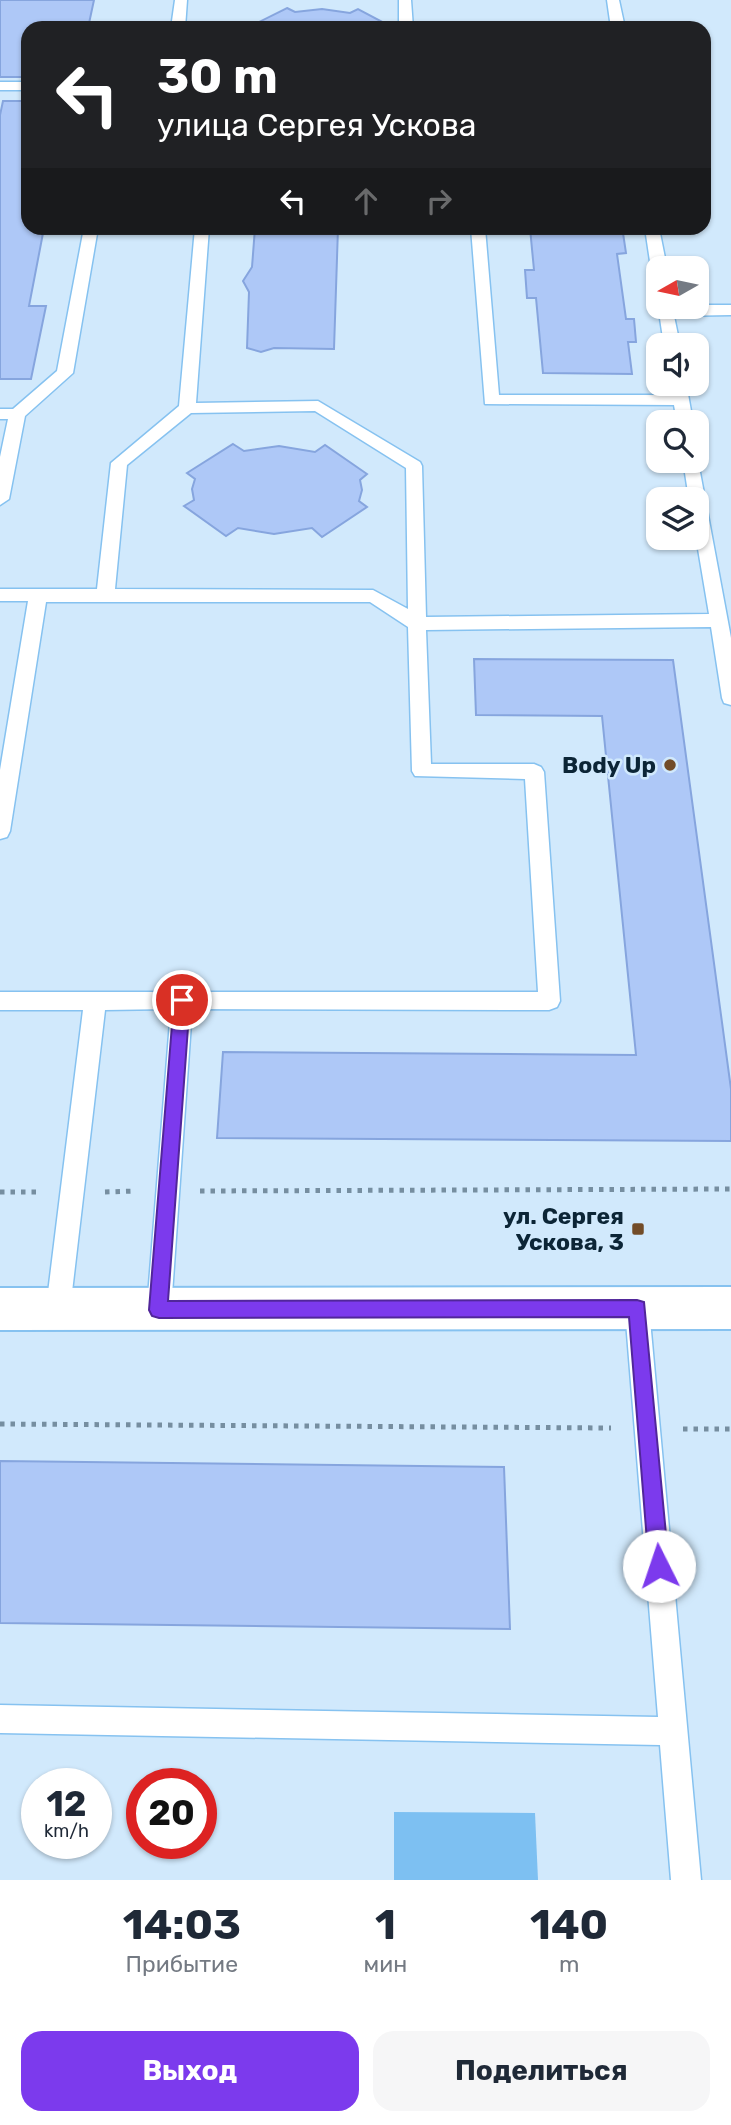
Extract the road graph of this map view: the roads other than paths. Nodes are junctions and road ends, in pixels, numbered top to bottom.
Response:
1 (181, 0) edge
2 (405, 0) edge
3 (613, 0) edge
4 (179, 21) edge
5 (406, 21) edge
6 (617, 21) edge
7 (0, 86) edge
8 (21, 86) edge
9 (90, 235) edge
10 (201, 235) edge
11 (479, 235) edge
12 (653, 235) edge
13 (657, 256) edge
14 (709, 309) edge
15 (731, 310) edge
16 (646, 393) edge
17 (187, 408) junction
18 (8, 414) edge
19 (693, 473) edge
20 (0, 499) edge
21 (105, 594) junction
22 (0, 595) edge
23 (38, 595) junction
24 (719, 620) junction
25 (417, 624) junction
26 (731, 698) edge
27 (0, 831) edge
28 (182, 1000) junction
29 (0, 1001) edge
30 (94, 1001) junction
31 (637, 1308) junction
32 (731, 1308) edge
33 (0, 1309) edge
34 (58, 1309) junction
35 (159, 1310) junction
36 (0, 1718) edge
37 (672, 1731) junction
38 (686, 1880) edge

1 - 4 lane
2 - 5 lane
3 - 6 lane
7 - 8 lane
9 - 18 lane
10 - 17 lane
11 - 16 lane
12 - 13 lane
14 - 15 lane
17 - 21 lane
17 - 25 lane
18 - 20 lane
19 - 24 lane
21 - 23 lane
21 - 25 lane
22 - 23 lane
23 - 27 lane
24 - 25 lane
24 - 26 lane
25 - 28 lane
28 - 30 lane
28 - 35 lane
29 - 30 lane
30 - 34 lane
31 - 32 street
31 - 35 street
31 - 37 lane
33 - 34 street
34 - 35 street
36 - 37 lane
37 - 38 lane

